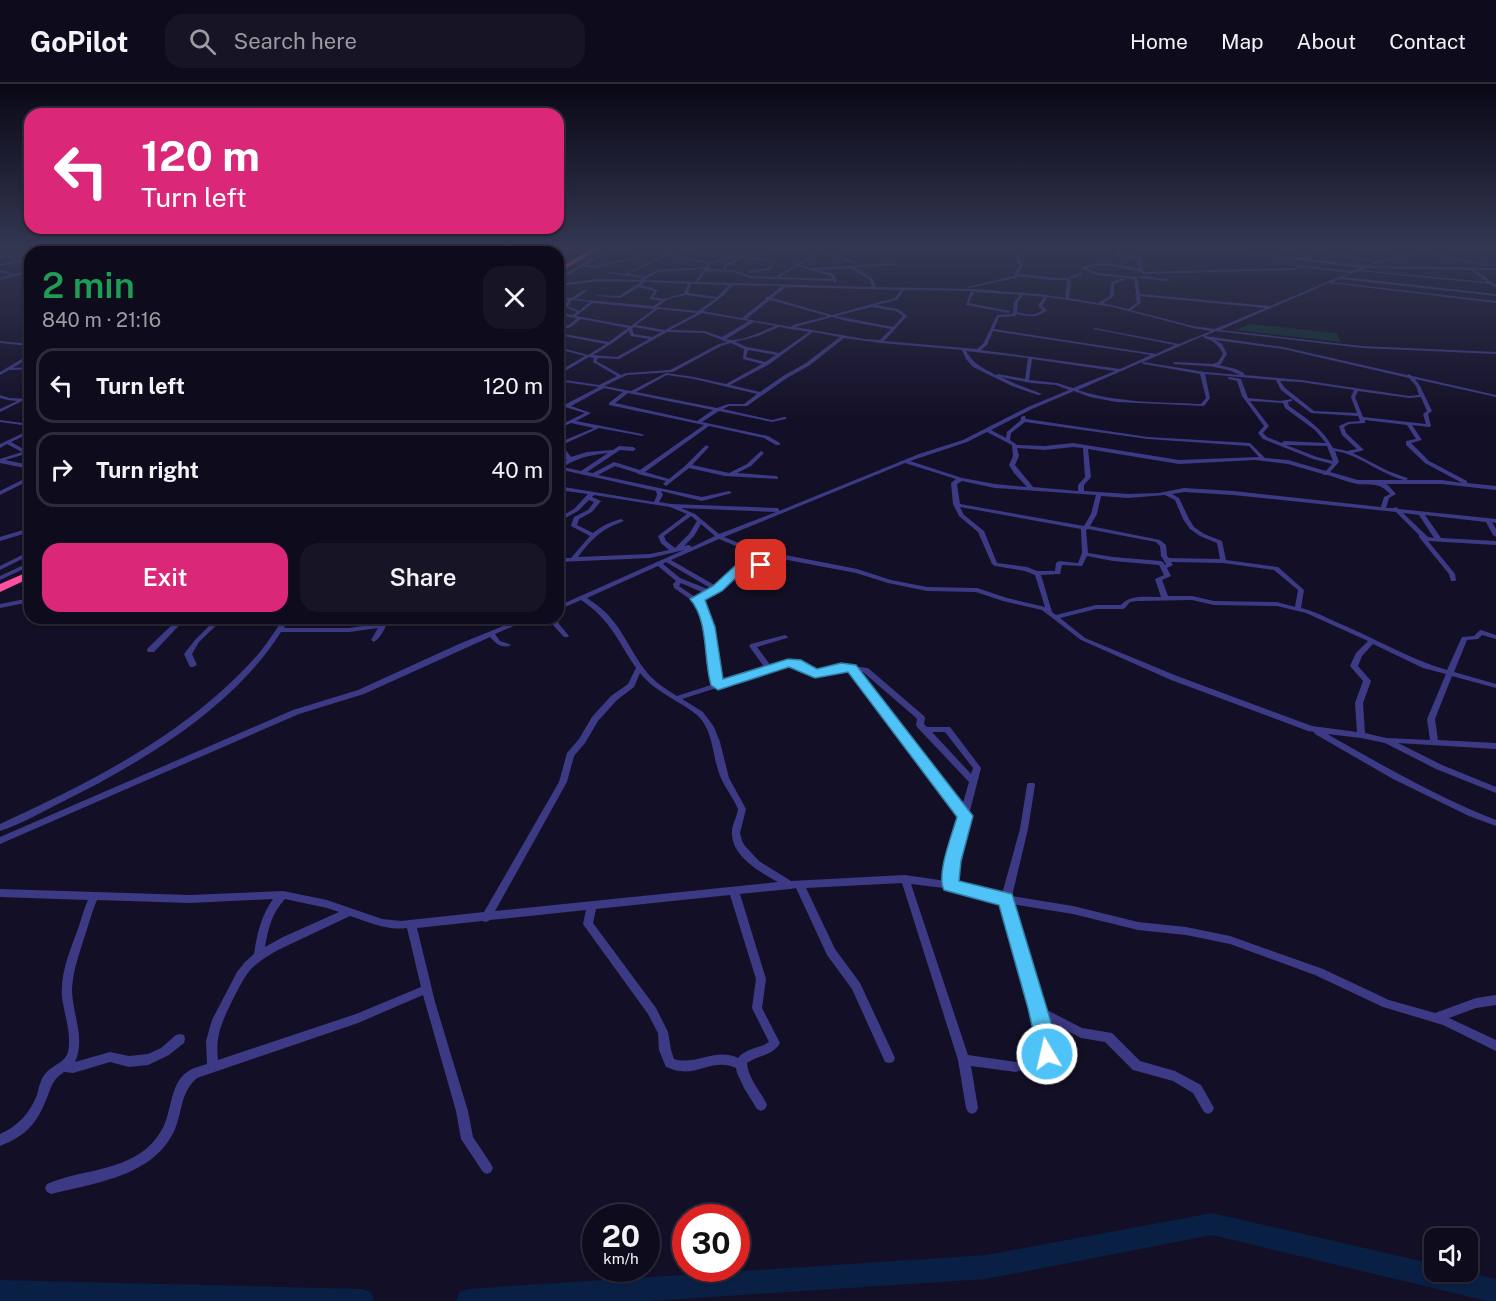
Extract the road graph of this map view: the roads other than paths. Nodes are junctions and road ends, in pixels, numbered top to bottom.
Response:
1 (567, 305) edge
2 (588, 305) edge
3 (621, 305) edge
4 (660, 305) edge
5 (709, 305) edge
6 (759, 305) edge
7 (792, 305) edge
8 (874, 305) edge
9 (971, 305) edge
10 (1016, 305) edge
11 (1041, 305) edge
12 (1104, 305) edge
13 (1135, 305) edge
14 (1239, 305) edge
15 (1280, 305) edge
16 (870, 306) junction
17 (656, 308) junction
18 (1273, 308) junction
19 (1132, 309) junction
20 (579, 312) junction
21 (700, 312) junction
22 (1016, 313) junction
23 (564, 316) edge
24 (832, 316) junction
25 (573, 317) junction
26 (580, 318) junction
27 (743, 319) junction
28 (753, 321) junction
29 (780, 325) junction
30 (632, 327) junction
31 (789, 327) junction
32 (564, 328) edge
33 (896, 328) junction
34 (1095, 329) dead end
35 (991, 330) junction
36 (667, 331) junction
37 (813, 331) junction
38 (1217, 331) junction
39 (564, 335) edge
40 (842, 337) junction
41 (1201, 337) junction
42 (724, 338) junction
43 (654, 339) junction
44 (1211, 339) junction
45 (1227, 340) junction
46 (1191, 341) junction
47 (0, 342) edge
48 (731, 342) junction
49 (881, 342) junction
50 (610, 343) junction
51 (24, 344) edge
52 (1181, 345) junction
53 (746, 348) junction
54 (564, 350) edge
55 (964, 350) junction
56 (976, 351) junction
57 (1496, 353) edge
58 (779, 354) junction
59 (1158, 355) junction
60 (588, 356) junction
61 (596, 357) junction
62 (1030, 357) junction
63 (24, 360) edge
64 (1139, 363) junction
65 (766, 364) junction
66 (1210, 365) junction
67 (564, 366) edge
68 (568, 366) junction
69 (24, 368) edge
70 (8, 369) junction
71 (564, 369) edge
72 (1121, 370) junction
73 (1194, 370) junction
74 (656, 372) junction
75 (1204, 373) junction
76 (0, 374) edge
77 (666, 374) junction
78 (998, 375) junction
79 (1409, 375) junction
80 (620, 376) junction
81 (1245, 376) junction
82 (1276, 379) junction
83 (564, 381) edge
84 (1027, 381) junction
85 (1041, 383) junction
86 (726, 386) junction
87 (602, 387) junction
88 (1075, 390) junction
89 (1356, 390) junction
90 (629, 392) junction
91 (761, 394) junction
92 (1040, 394) junction
93 (0, 396) edge
94 (1422, 396) junction
95 (1496, 396) edge
96 (1247, 399) junction
97 (24, 400) edge
98 (1298, 400) junction
99 (24, 401) edge
100 (1285, 401) junction
101 (1045, 402) junction
102 (564, 404) edge
103 (567, 405) junction
104 (717, 409) junction
105 (0, 411) edge
106 (1024, 411) junction
107 (1361, 417) junction
108 (784, 418) dead end
109 (1024, 420) junction
110 (0, 421) edge
111 (564, 422) edge
112 (571, 423) junction
113 (697, 423) junction
114 (24, 424) edge
115 (708, 425) junction
116 (1409, 425) junction
117 (564, 426) edge
118 (597, 428) junction
119 (987, 430) junction
120 (24, 434) edge
121 (642, 435) dead end
122 (24, 438) edge
123 (1008, 440) junction
124 (564, 442) edge
125 (1271, 442) junction
126 (4, 444) edge
127 (778, 444) dead end
128 (1248, 444) junction
129 (24, 445) edge
130 (20, 447) junction
131 (706, 447) dead end
132 (1015, 447) junction
133 (1085, 447) junction
134 (1330, 447) junction
135 (633, 449) dead end
136 (613, 452) junction
137 (1349, 452) junction
138 (24, 453) edge
139 (761, 453) dead end
140 (564, 454) edge
141 (570, 459) junction
142 (1263, 459) junction
143 (24, 460) edge
144 (24, 460) edge
145 (0, 461) edge
146 (906, 462) junction
147 (564, 463) edge
148 (1335, 463) junction
149 (689, 466) junction
150 (564, 468) edge
151 (583, 472) junction
152 (640, 473) junction
153 (731, 474) junction
154 (1326, 474) junction
155 (594, 475) junction
156 (776, 478) dead end
157 (961, 479) junction
158 (24, 481) edge
159 (670, 481) junction
160 (617, 482) junction
161 (1374, 482) junction
162 (1421, 483) junction
163 (1471, 485) junction
164 (1496, 488) edge
165 (564, 489) edge
166 (1030, 489) junction
167 (658, 490) junction
168 (1081, 492) junction
169 (0, 493) edge
170 (729, 493) dead end
171 (1099, 494) junction
172 (1165, 494) junction
173 (603, 495) junction
174 (591, 496) junction
175 (656, 503) junction
176 (956, 504) junction
177 (671, 506) junction
178 (1383, 508) junction
179 (789, 509) junction
180 (1396, 509) junction
181 (1420, 512) junction
182 (690, 514) junction
183 (564, 517) edge
184 (1488, 520) junction
185 (621, 521) dead end
186 (1496, 521) edge
187 (699, 522) junction
188 (1086, 528) junction
189 (24, 532) edge
190 (1420, 535) junction
191 (1496, 535) edge
192 (594, 536) junction
193 (719, 537) junction
194 (0, 539) edge
195 (1439, 540) junction
196 (702, 543) junction
197 (1496, 543) edge
198 (675, 551) junction
199 (1084, 554) junction
200 (770, 555) junction
201 (24, 556) edge
202 (573, 559) junction
203 (564, 560) edge
204 (668, 561) junction
205 (1223, 561) junction
206 (1166, 563) junction
207 (660, 564) junction
208 (24, 567) edge
209 (0, 568) edge
210 (1037, 573) junction
211 (24, 577) edge
212 (0, 578) edge
213 (681, 580) junction
214 (1454, 580) dead end
215 (0, 589) edge
216 (714, 591) junction
217 (581, 597) junction
218 (1165, 598) junction
219 (696, 599) junction
220 (24, 601) edge
221 (564, 603) edge
222 (567, 604) junction
223 (564, 605) edge
224 (0, 606) edge
225 (1298, 609) junction
226 (1049, 611) junction
227 (1056, 617) junction
228 (177, 624) edge
229 (215, 624) edge
230 (283, 624) edge
231 (372, 624) edge
232 (383, 624) edge
233 (515, 624) edge
234 (556, 624) edge
235 (279, 630) junction
236 (491, 634) junction
237 (566, 636) dead end
238 (784, 637) dead end
239 (1496, 637) edge
240 (374, 640) dead end
241 (1372, 641) junction
242 (507, 645) dead end
243 (151, 650) dead end
244 (193, 665) dead end
245 (640, 667) junction
246 (852, 668) junction
247 (769, 669) junction
248 (1449, 674) junction
249 (718, 685) junction
250 (1496, 686) edge
251 (677, 698) junction
252 (1311, 729) junction
253 (926, 730) junction
254 (1361, 735) junction
255 (1379, 738) junction
256 (1435, 743) junction
257 (1496, 746) edge
258 (972, 781) junction
259 (1031, 784) dead end
260 (1496, 790) edge
261 (965, 816) junction
262 (1496, 823) edge
263 (0, 828) edge
264 (0, 841) edge
265 (905, 879) junction
266 (795, 884) junction
267 (950, 886) junction
268 (734, 891) junction
269 (0, 893) edge
270 (283, 895) junction
271 (94, 897) junction
272 (1006, 899) junction
273 (592, 906) junction
274 (349, 912) junction
275 (486, 918) junction
276 (411, 925) junction
277 (259, 957) junction
278 (427, 989) junction
279 (1496, 1000) edge
280 (1039, 1011) junction
281 (1435, 1018) junction
282 (180, 1039) dead end
283 (1496, 1046) edge
284 (889, 1058) dead end
285 (964, 1060) junction
286 (741, 1065) junction
287 (213, 1066) junction
288 (62, 1067) junction
289 (761, 1106) dead end
290 (972, 1108) dead end
291 (1208, 1108) dead end
292 (0, 1140) edge
293 (487, 1168) dead end
294 (51, 1188) dead end

1 - 20 street
2 - 20 street
3 - 17 street
4 - 17 street
5 - 21 street
6 - 27 street
7 - 24 street
8 - 16 street
9 - 22 street
10 - 22 street
11 - 22 street
12 - 19 street
13 - 19 street
14 - 18 street
15 - 18 street
16 - 24 street
16 - 33 street
17 - 21 street
17 - 30 street
18 - 38 street
19 - 38 street
20 - 25 street
21 - 27 street
21 - 36 street
22 - 35 street
23 - 25 street
24 - 31 street
24 - 33 street
25 - 26 street
26 - 30 street
26 - 32 street
27 - 28 street
28 - 29 street
28 - 42 street
29 - 31 street
29 - 48 street
30 - 36 street
30 - 43 street
30 - 50 street
31 - 37 street
33 - 49 street
34 - 52 street
35 - 56 street
35 - 59 street
36 - 42 street
36 - 43 street
37 - 40 street
37 - 58 street
38 - 41 street
38 - 57 street
39 - 50 street
40 - 49 street
40 - 91 street
41 - 45 street
41 - 46 street
42 - 48 street
43 - 61 street
44 - 45 street
44 - 46 street
44 - 66 street
45 - 79 street
46 - 52 street
47 - 51 street
48 - 53 street
48 - 74 street
49 - 55 street
50 - 60 street
52 - 59 street
53 - 58 street
53 - 65 street
54 - 60 street
55 - 56 street
55 - 78 street
56 - 62 street
58 - 65 street
59 - 64 street
59 - 66 street
60 - 61 street
60 - 68 street
61 - 80 street
62 - 72 street
62 - 84 street
63 - 70 street
64 - 72 street
64 - 73 street
65 - 86 street
66 - 73 street
66 - 81 street
67 - 68 street
68 - 71 street
69 - 70 street
70 - 76 street
72 - 88 street
73 - 75 street
74 - 77 street
74 - 80 street
75 - 81 street
75 - 88 street
75 - 96 street
77 - 86 street
77 - 90 street
78 - 84 street
78 - 92 street
79 - 94 street
79 - 95 street
80 - 87 street
81 - 82 street
82 - 89 street
82 - 98 street
83 - 87 street
84 - 85 street
85 - 88 street
85 - 92 street
86 - 91 street
87 - 90 street
87 - 103 street
88 - 101 street
89 - 94 street
89 - 107 street
90 - 104 street
90 - 113 street
91 - 104 street
92 - 101 street
93 - 97 street
94 - 116 street
96 - 100 street
96 - 125 street
98 - 100 street
98 - 107 street
99 - 105 street
100 - 134 street
101 - 106 street
102 - 103 street
103 - 112 street
104 - 108 street
104 - 113 street
106 - 109 street
106 - 119 street
107 - 116 street
107 - 137 street
109 - 123 street
109 - 128 street
110 - 114 street
111 - 112 street
112 - 117 street
112 - 118 street
113 - 115 street
115 - 127 street
115 - 152 street
116 - 163 street
118 - 121 street
118 - 124 street
119 - 123 street
119 - 146 street
120 - 126 street
122 - 126 street
123 - 132 street
125 - 128 street
125 - 134 street
125 - 148 street
126 - 130 street
128 - 142 street
129 - 130 street
130 - 138 street
131 - 149 street
132 - 133 street
132 - 166 street
133 - 142 street
133 - 168 street
134 - 137 street
134 - 148 street
135 - 136 street
136 - 141 street
136 - 151 street
137 - 162 street
139 - 153 street
140 - 141 street
141 - 147 street
142 - 154 street
143 - 145 street
144 - 145 street
146 - 157 street
146 - 179 street
148 - 154 street
149 - 153 street
149 - 159 street
150 - 151 street
151 - 155 street
152 - 155 street
152 - 159 street
153 - 156 street
154 - 161 street
155 - 160 street
157 - 166 street
157 - 176 street
158 - 169 street
159 - 167 street
160 - 167 street
160 - 173 street
161 - 162 street
161 - 178 street
162 - 163 street
163 - 164 street
165 - 174 street
166 - 168 street
167 - 170 street
167 - 175 street
168 - 171 street
171 - 172 street
171 - 188 street
172 - 178 street
172 - 205 street
173 - 174 street
173 - 175 street
174 - 183 street
174 - 192 street
175 - 177 street
176 - 188 street
176 - 210 street
177 - 179 street
177 - 182 street
178 - 180 street
179 - 193 street
180 - 181 street
180 - 190 street
181 - 184 street
181 - 195 street
182 - 187 street
182 - 198 street
184 - 186 street
184 - 191 street
185 - 192 street
187 - 193 street
187 - 198 street
188 - 199 street
188 - 206 street
189 - 194 street
190 - 195 street
190 - 214 street
192 - 202 street
193 - 196 street
193 - 200 street
195 - 197 street
196 - 198 street
196 - 204 street
198 - 202 street
199 - 206 street
199 - 210 street
200 - 216 street
200 - 226 street
201 - 209 street
202 - 203 street
204 - 207 street
204 - 216 street
205 - 206 street
205 - 225 street
206 - 218 street
207 - 213 street
207 - 217 street
208 - 212 street
210 - 226 street
211 - 215 highway
213 - 216 street
213 - 219 street
216 - 219 street
217 - 222 street
217 - 245 street
218 - 225 street
218 - 227 street
219 - 249 street
220 - 224 street
221 - 222 street
222 - 223 street
225 - 241 street
226 - 227 street
227 - 252 street
228 - 243 street
229 - 244 street
230 - 235 street
231 - 235 street
232 - 240 street
233 - 236 street
234 - 237 street
235 - 263 street
236 - 242 street
236 - 264 street
238 - 247 street
239 - 248 street
241 - 248 street
241 - 254 street
245 - 251 street
245 - 275 street
246 - 247 street
246 - 253 street
246 - 261 street
247 - 249 street
248 - 250 street
248 - 256 street
249 - 251 street
251 - 266 street
252 - 254 street
252 - 262 street
253 - 258 street
253 - 258 street
254 - 255 street
255 - 256 street
255 - 260 street
256 - 257 street
258 - 261 street
259 - 272 street
261 - 267 street
265 - 266 street
265 - 267 street
265 - 285 street
266 - 268 street
266 - 284 street
267 - 272 street
268 - 273 street
268 - 286 street
269 - 271 street
270 - 271 street
270 - 274 street
270 - 277 street
271 - 288 street
272 - 280 street
272 - 281 street
273 - 275 street
273 - 286 street
274 - 276 street
274 - 277 street
275 - 276 street
276 - 278 street
277 - 287 street
278 - 287 street
278 - 293 street
279 - 281 street
280 - 285 street
280 - 291 street
281 - 283 street
282 - 288 street
285 - 290 street
286 - 289 street
287 - 294 street
288 - 292 street

